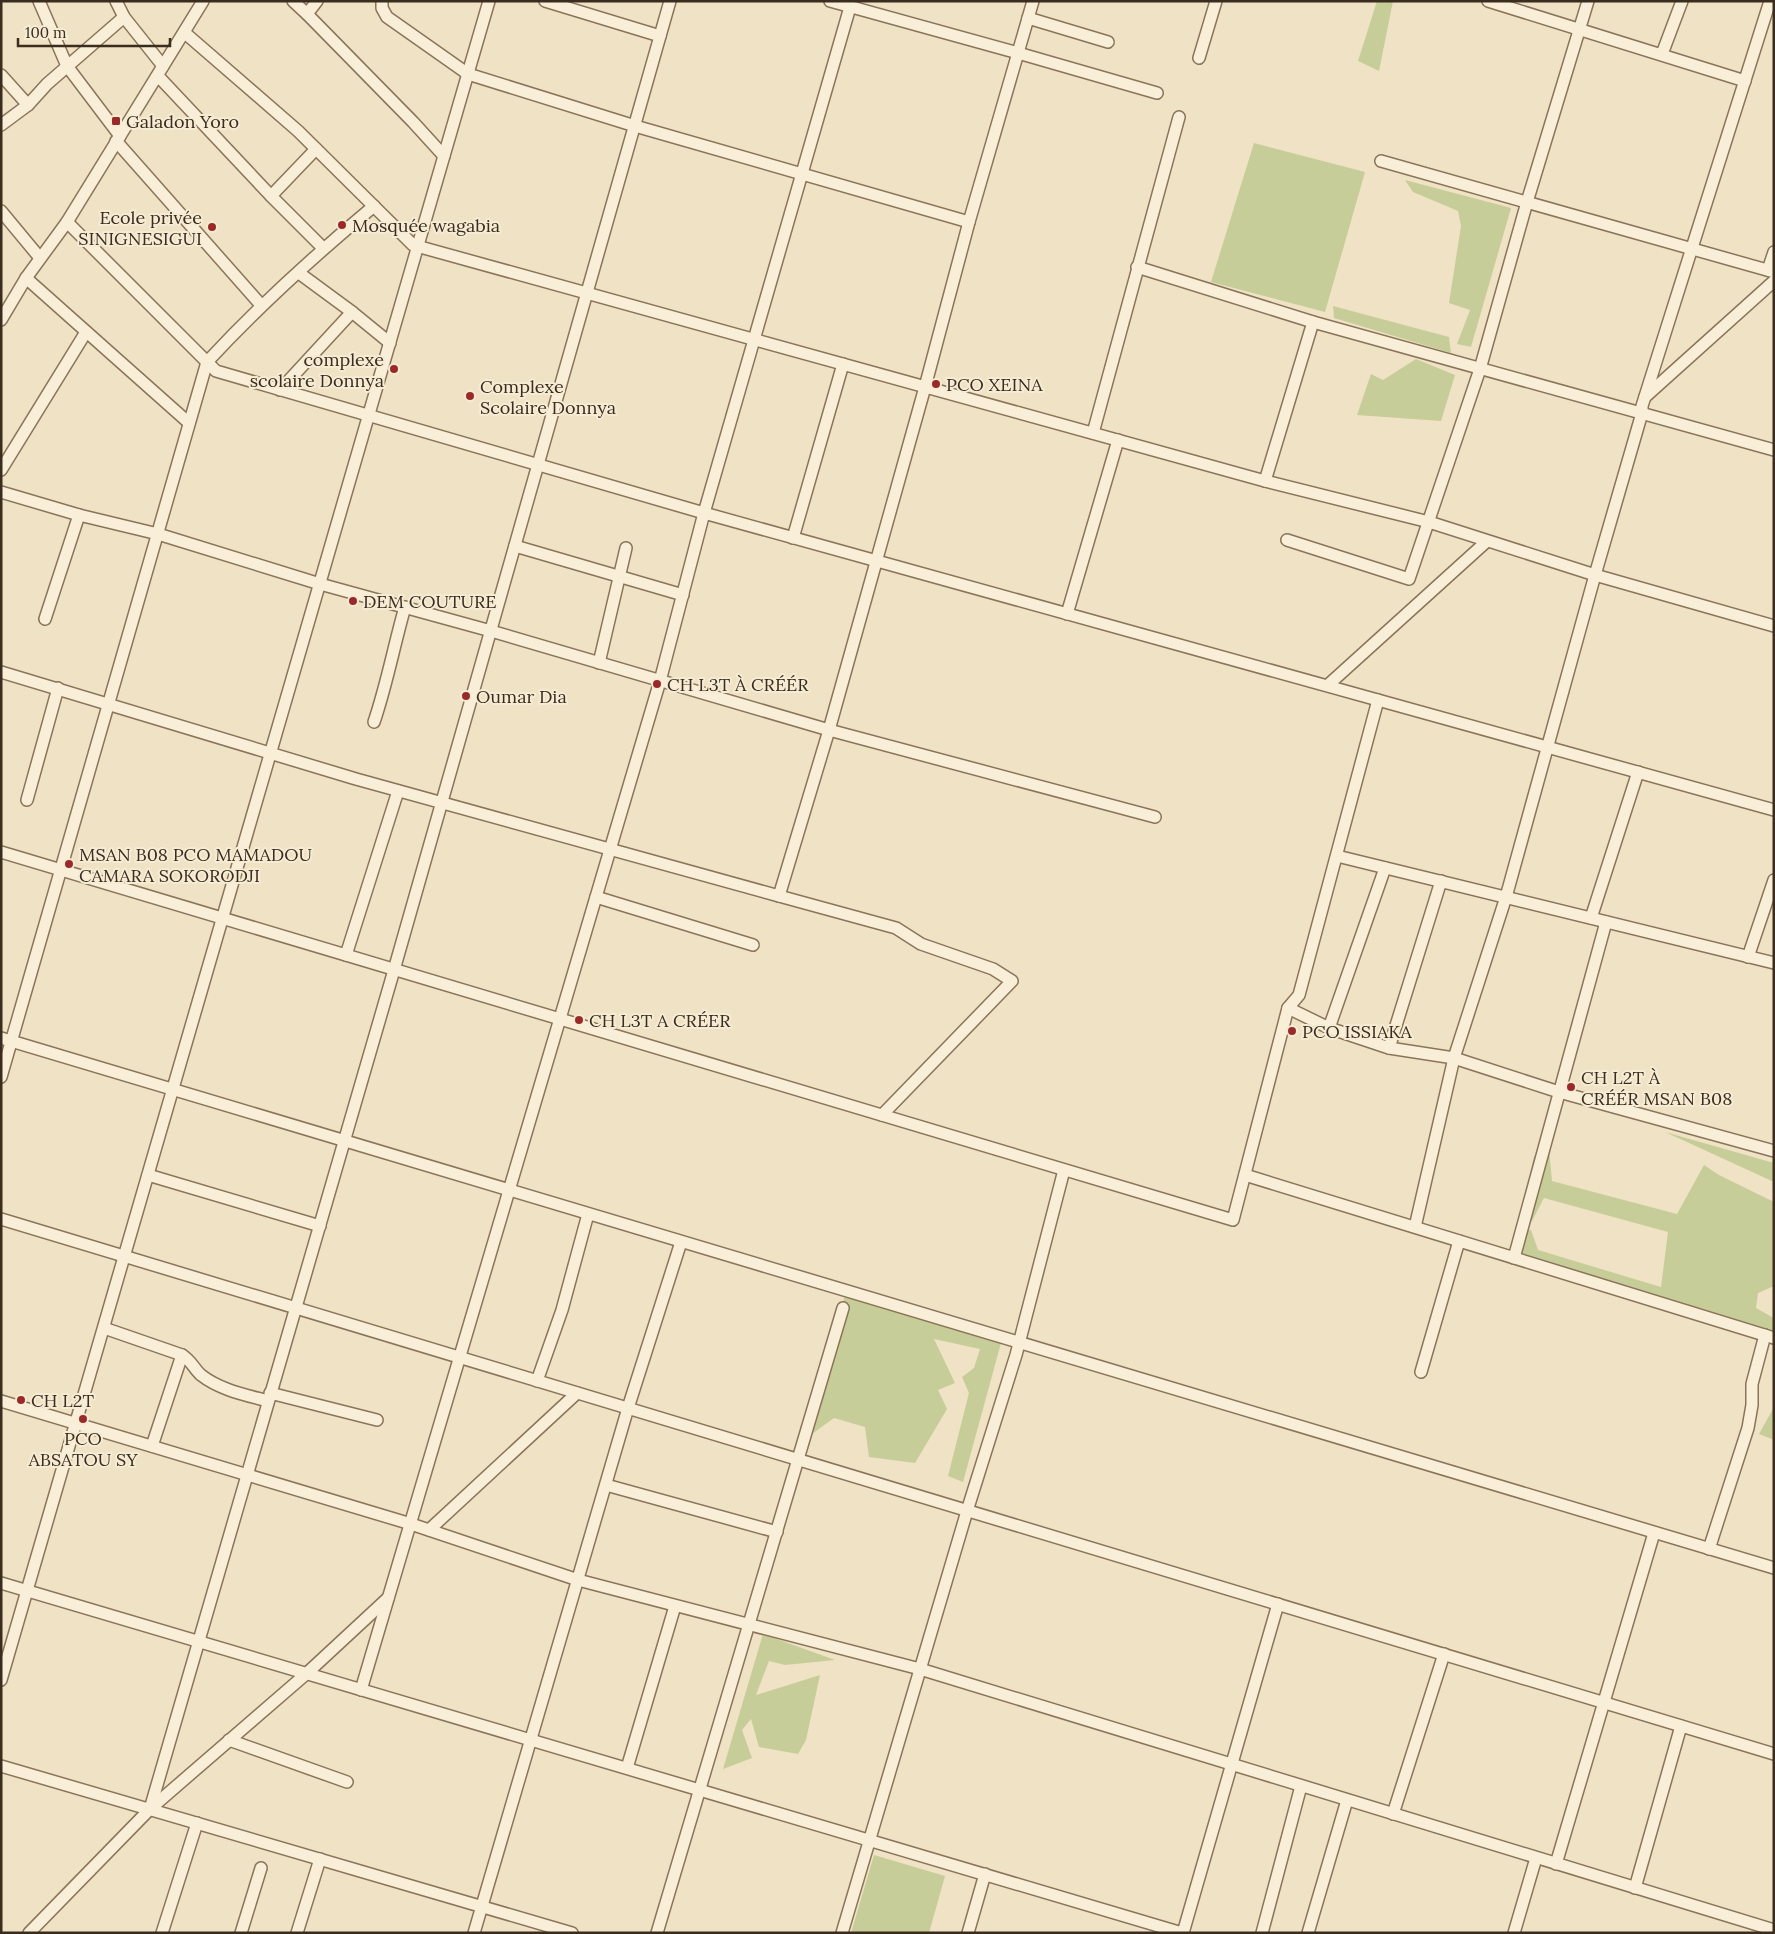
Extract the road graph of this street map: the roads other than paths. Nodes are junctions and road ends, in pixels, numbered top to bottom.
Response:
1 (39, 1) edge
2 (116, 1) edge
3 (203, 1) edge
4 (293, 1) edge
5 (317, 1) edge
6 (382, 1) edge
7 (489, 1) edge
8 (545, 1) edge
9 (670, 1) edge
10 (830, 1) edge
11 (1033, 1) edge
12 (1216, 1) edge
13 (1488, 1) edge
14 (1588, 1) edge
15 (1682, 1) edge
16 (1770, 1) edge
17 (850, 7) junction
18 (307, 14) junction
19 (124, 17) junction
20 (1028, 18) junction
21 (1579, 30) junction
22 (185, 32) junction
23 (660, 36) junction
24 (1108, 42) dead end
25 (1018, 53) junction
26 (1662, 54) junction
27 (1200, 58) dead end
28 (67, 66) junction
29 (160, 71) junction
30 (468, 74) junction
31 (1, 75) edge
32 (1745, 81) junction
33 (1157, 94) dead end
34 (28, 105) junction
35 (1179, 117) dead end
36 (1, 125) edge
37 (635, 126) junction
38 (118, 139) junction
39 (316, 149) junction
40 (444, 156) junction
41 (1381, 161) dead end
42 (802, 174) junction
43 (271, 196) junction
44 (1527, 202) junction
45 (374, 206) junction
46 (1, 211) edge
47 (67, 222) junction
48 (969, 222) junction
49 (418, 246) junction
50 (323, 248) junction
51 (1692, 249) junction
52 (1774, 252) edge
53 (40, 258) junction
54 (1137, 268) junction
55 (1771, 271) edge
56 (299, 273) junction
57 (26, 278) junction
58 (1774, 281) edge
59 (587, 293) junction
60 (262, 306) junction
61 (352, 312) junction
62 (1, 320) edge
63 (1313, 322) junction
64 (86, 332) junction
65 (755, 339) junction
66 (390, 343) junction
67 (207, 362) junction
68 (843, 364) junction
69 (1480, 369) junction
70 (925, 387) junction
71 (280, 390) junction
72 (1644, 398) junction
73 (1642, 413) junction
74 (369, 416) junction
75 (189, 423) junction
76 (1093, 433) junction
77 (1118, 440) junction
78 (1774, 450) edge
79 (538, 465) junction
80 (1, 470) edge
81 (1265, 481) junction
82 (1, 492) edge
83 (704, 513) junction
84 (78, 515) junction
85 (1429, 522) junction
86 (158, 534) junction
87 (793, 538) junction
88 (1286, 540) dead end
89 (1486, 542) junction
90 (515, 546) junction
91 (626, 548) dead end
92 (876, 561) junction
93 (621, 576) junction
94 (1595, 576) junction
95 (320, 584) junction
96 (683, 594) junction
97 (405, 607) junction
98 (1067, 614) junction
99 (45, 619) dead end
100 (1774, 626) edge
101 (491, 631) junction
102 (599, 663) junction
103 (1, 672) edge
104 (660, 681) junction
105 (1328, 686) junction
106 (58, 688) junction
107 (1378, 700) junction
108 (108, 705) junction
109 (374, 722) dead end
110 (829, 730) junction
111 (1548, 747) junction
112 (271, 754) junction
113 (1638, 772) junction
114 (398, 791) junction
115 (26, 800) dead end
116 (442, 803) junction
117 (1774, 810) edge
118 (1155, 817) dead end
119 (610, 850) junction
120 (1, 852) edge
121 (1337, 856) junction
122 (1385, 868) junction
123 (61, 870) junction
124 (1774, 880) edge
125 (1441, 881) junction
126 (779, 896) junction
127 (596, 897) junction
128 (1506, 897) junction
129 (1591, 918) junction
130 (223, 919) junction
131 (1606, 922) junction
132 (753, 945) dead end
133 (346, 955) junction
134 (1748, 957) junction
135 (1774, 964) edge
136 (394, 970) junction
137 (1288, 1008) junction
138 (560, 1019) junction
139 (1329, 1028) junction
140 (6, 1040) edge
141 (1389, 1048) junction
142 (1454, 1058) junction
143 (1, 1077) edge
144 (173, 1090) junction
145 (1560, 1092) junction
146 (882, 1115) junction
147 (344, 1141) junction
148 (1774, 1151) edge
149 (1064, 1170) junction
150 (148, 1175) junction
151 (1245, 1175) junction
152 (510, 1190) junction
153 (588, 1214) junction
154 (1, 1220) edge
155 (320, 1226) junction
156 (1415, 1227) junction
157 (1459, 1241) junction
158 (681, 1242) junction
159 (124, 1257) junction
160 (1514, 1258) junction
161 (296, 1308) junction
162 (843, 1308) dead end
163 (104, 1328) junction
164 (1769, 1336) edge
165 (1019, 1343) junction
166 (182, 1355) junction
167 (460, 1358) junction
168 (1421, 1372) dead end
169 (537, 1381) junction
170 (577, 1393) junction
171 (269, 1397) junction
172 (1, 1401) edge
173 (628, 1408) junction
174 (377, 1420) dead end
175 (76, 1423) junction
176 (152, 1446) junction
177 (798, 1460) junction
178 (247, 1474) junction
179 (606, 1484) junction
180 (968, 1511) junction
181 (410, 1524) junction
182 (429, 1530) junction
183 (777, 1532) junction
184 (1654, 1533) junction
185 (1709, 1549) junction
186 (1774, 1568) edge
187 (578, 1580) junction
188 (1, 1583) edge
189 (27, 1591) junction
190 (389, 1597) junction
191 (1278, 1604) junction
192 (675, 1606) junction
193 (749, 1625) junction
194 (199, 1642) junction
195 (1444, 1654) junction
196 (920, 1669) junction
197 (306, 1674) junction
198 (1, 1680) edge
199 (362, 1690) junction
200 (1604, 1703) junction
201 (1681, 1726) junction
202 (229, 1740) junction
203 (531, 1740) junction
204 (1774, 1754) edge
205 (1232, 1764) junction
206 (1, 1766) edge
207 (627, 1768) junction
208 (348, 1782) dead end
209 (1301, 1786) junction
210 (700, 1790) junction
211 (1347, 1800) junction
212 (150, 1809) junction
213 (1394, 1814) junction
214 (196, 1823) junction
215 (870, 1840) junction
216 (1536, 1858) junction
217 (320, 1859) junction
218 (1556, 1864) junction
219 (261, 1868) dead end
220 (985, 1874) junction
221 (1635, 1888) junction
222 (482, 1906) junction
223 (1774, 1930) edge
224 (29, 1933) edge
225 (162, 1933) edge
226 (241, 1933) edge
227 (297, 1933) edge
228 (474, 1933) edge
229 (572, 1933) edge
230 (657, 1933) edge
231 (842, 1933) edge
232 (968, 1933) edge
233 (1183, 1933) edge
234 (1262, 1933) edge
235 (1308, 1933) edge
236 (1514, 1933) edge

1 - 28 street
2 - 19 street
3 - 22 street
4 - 18 street
5 - 18 street
6 - 30 street
7 - 30 street
8 - 23 street
9 - 23 street
10 - 17 street
11 - 20 street
12 - 27 street
13 - 21 street
14 - 21 street
15 - 26 street
16 - 32 street
17 - 25 street
17 - 42 street
18 - 40 street
19 - 28 street
19 - 29 street
20 - 24 street
20 - 25 street
21 - 26 street
21 - 44 street
22 - 29 street
22 - 39 street
23 - 37 street
25 - 33 street
25 - 48 street
26 - 32 street
28 - 34 street
28 - 38 street
29 - 38 street
29 - 43 street
30 - 37 street
30 - 40 street
31 - 34 street
32 - 51 street
34 - 36 street
35 - 54 street
37 - 42 street
37 - 59 street
38 - 47 street
38 - 60 street
39 - 43 street
39 - 45 street
40 - 49 street
41 - 44 street
42 - 48 street
42 - 65 street
43 - 50 street
44 - 51 street
44 - 69 street
45 - 49 street
45 - 50 street
46 - 53 street
47 - 53 street
47 - 67 street
48 - 70 street
49 - 59 street
49 - 66 street
50 - 56 street
51 - 55 street
51 - 72 street
52 - 55 street
53 - 57 street
54 - 63 street
54 - 76 street
56 - 60 street
56 - 61 street
57 - 62 street
57 - 64 street
58 - 72 street
59 - 65 street
59 - 79 street
60 - 67 street
61 - 66 street
61 - 71 street
63 - 69 street
63 - 81 street
64 - 75 street
64 - 80 street
65 - 68 street
65 - 83 street
66 - 74 street
67 - 71 street
67 - 75 street
68 - 70 street
68 - 87 street
69 - 73 street
69 - 85 street
70 - 76 street
70 - 92 street
71 - 74 street
72 - 73 street
73 - 78 street
73 - 94 street
74 - 79 street
74 - 95 street
75 - 86 street
76 - 77 street
77 - 81 street
77 - 98 street
79 - 83 street
79 - 90 street
81 - 85 street
82 - 84 street
83 - 87 street
83 - 96 street
84 - 86 street
84 - 99 street
85 - 88 street
85 - 89 street
86 - 95 street
86 - 108 street
87 - 92 street
89 - 94 street
89 - 105 street
90 - 93 street
90 - 101 street
91 - 93 street
92 - 98 street
92 - 110 street
93 - 96 street
93 - 102 street
94 - 100 street
94 - 111 street
95 - 97 street
95 - 112 street
96 - 104 street
97 - 101 street
97 - 109 street
98 - 105 street
101 - 102 street
101 - 116 street
102 - 104 street
103 - 106 street
104 - 110 street
104 - 119 street
105 - 107 street
106 - 108 street
106 - 115 street
107 - 111 street
107 - 121 street
108 - 112 street
108 - 123 street
110 - 118 street
110 - 126 street
111 - 113 street
111 - 128 street
112 - 114 street
112 - 130 street
113 - 117 street
113 - 129 street
114 - 116 street
114 - 133 street
116 - 119 street
116 - 136 street
119 - 126 street
119 - 127 street
120 - 123 street
121 - 122 street
121 - 137 street
122 - 125 street
122 - 139 street
123 - 130 street
123 - 140 street
124 - 134 street
125 - 128 street
125 - 141 street
126 - 146 street
127 - 132 street
127 - 138 street
128 - 129 street
128 - 142 street
129 - 131 street
130 - 133 street
130 - 144 street
131 - 134 street
131 - 145 street
133 - 136 street
134 - 135 street
136 - 138 street
136 - 147 street
137 - 139 street
137 - 151 street
138 - 146 street
138 - 152 street
139 - 141 street
140 - 143 street
140 - 144 street
141 - 142 street
142 - 145 street
142 - 156 street
144 - 147 street
144 - 150 street
145 - 148 street
145 - 160 street
146 - 149 street
147 - 152 street
147 - 155 street
149 - 151 street
149 - 165 street
150 - 155 street
150 - 159 street
151 - 156 street
152 - 153 street
152 - 167 street
153 - 158 street
153 - 169 street
154 - 159 street
155 - 161 street
156 - 157 street
157 - 160 street
157 - 168 street
158 - 165 street
158 - 173 street
159 - 161 street
159 - 163 street
160 - 164 street
161 - 167 street
161 - 171 street
162 - 177 street
163 - 166 street
163 - 175 street
164 - 185 street
165 - 180 street
165 - 184 street
166 - 171 street
166 - 176 street
167 - 169 street
167 - 181 street
169 - 170 street
170 - 173 street
170 - 182 street
171 - 174 street
171 - 178 street
172 - 175 street
173 - 177 street
173 - 179 street
175 - 176 street
175 - 189 street
176 - 178 street
177 - 180 street
177 - 183 street
178 - 181 street
178 - 194 street
179 - 183 street
179 - 187 street
180 - 191 street
180 - 196 street
181 - 182 street
181 - 190 street
182 - 187 street
183 - 193 street
184 - 185 street
184 - 200 street
185 - 186 street
187 - 192 street
187 - 203 street
188 - 189 street
189 - 194 street
189 - 198 street
190 - 197 street
190 - 199 street
191 - 195 street
191 - 205 street
192 - 193 street
192 - 207 street
193 - 196 street
193 - 210 street
194 - 197 street
194 - 212 street
195 - 200 street
195 - 213 street
196 - 205 street
196 - 215 street
197 - 199 street
197 - 202 street
199 - 203 street
200 - 201 street
200 - 218 street
201 - 204 street
201 - 221 street
202 - 208 street
202 - 212 street
203 - 207 street
203 - 222 street
205 - 209 street
205 - 233 street
206 - 212 street
207 - 210 street
209 - 211 street
209 - 234 street
210 - 215 street
210 - 230 street
211 - 213 street
211 - 235 street
212 - 214 street
212 - 224 street
213 - 216 street
214 - 217 street
214 - 225 street
215 - 220 street
215 - 231 street
216 - 218 street
216 - 236 street
217 - 222 street
217 - 227 street
218 - 221 street
219 - 226 street
220 - 232 street
220 - 233 street
221 - 223 street
222 - 228 street
222 - 229 street

